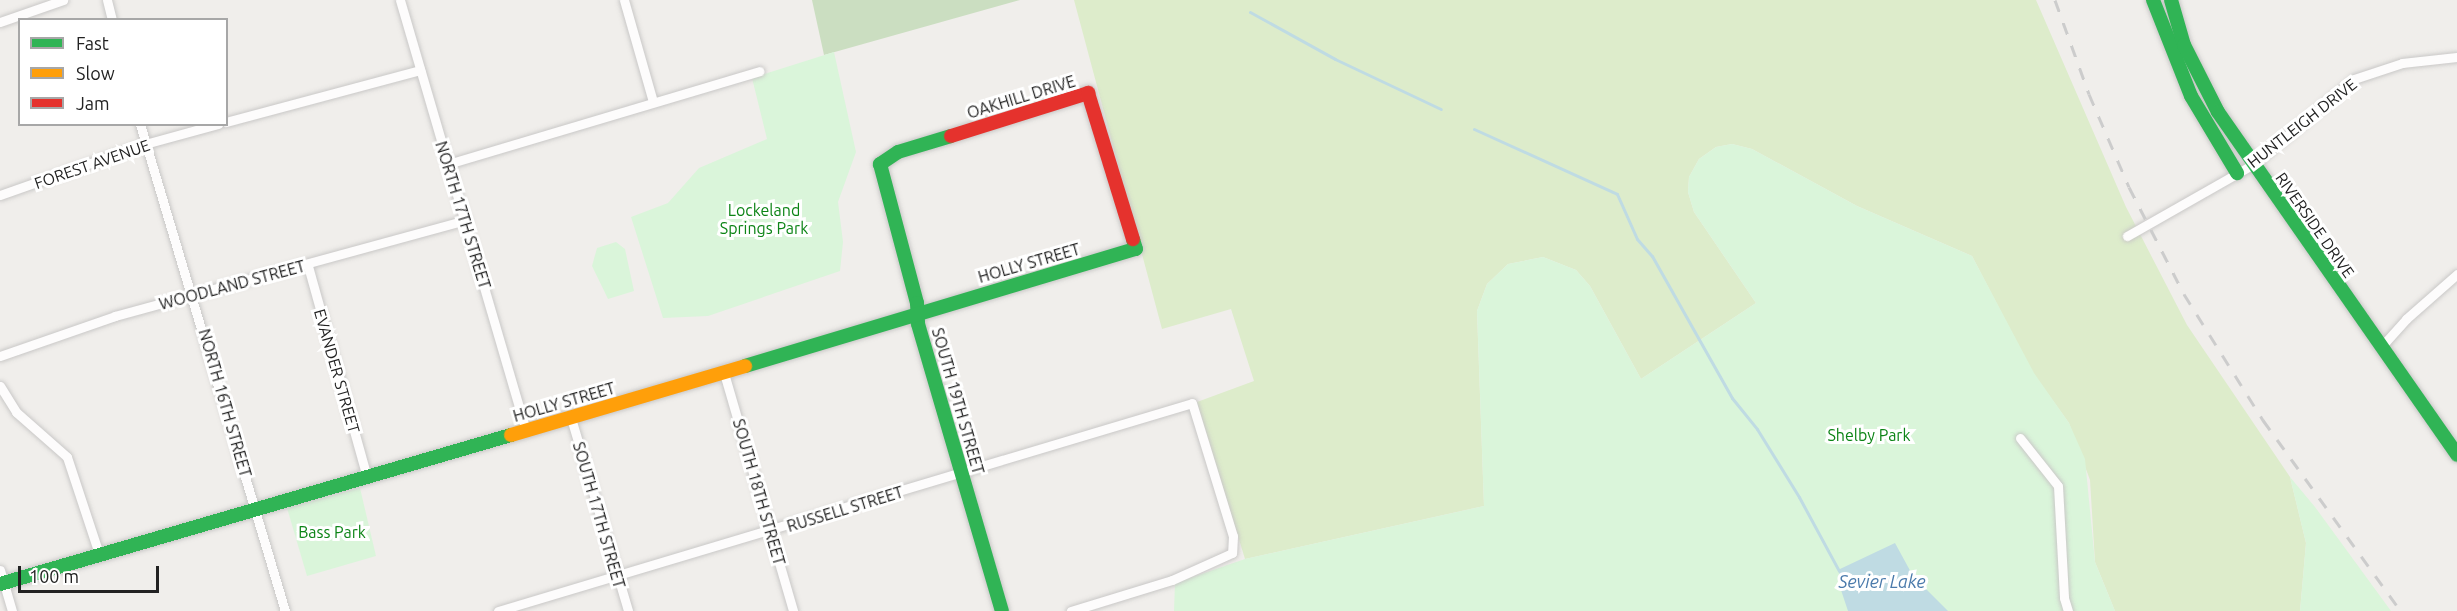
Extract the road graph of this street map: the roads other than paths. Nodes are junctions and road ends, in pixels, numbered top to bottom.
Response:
1 (63, 0) edge
2 (107, 0) edge
3 (400, 0) edge
4 (624, 0) edge
5 (2153, 0) edge
6 (2171, 0) edge
7 (112, 18) edge
8 (0, 22) edge
9 (2457, 57) edge
10 (420, 70) junction
11 (759, 71) dead end
12 (652, 102) junction
13 (228, 121) edge
14 (140, 126) edge
15 (211, 126) edge
16 (145, 144) junction
17 (448, 164) junction
18 (879, 164) joint
19 (2252, 165) junction
20 (2237, 173) junction
21 (0, 195) edge
22 (466, 220) junction
23 (2127, 236) dead end
24 (1136, 249) joint
25 (308, 266) junction
26 (2457, 274) edge
27 (193, 296) junction
28 (918, 313) junction
29 (2381, 347) junction
30 (0, 356) edge
31 (724, 373) junction
32 (0, 386) edge
33 (571, 418) junction
34 (526, 430) junction
35 (2020, 438) dead end
36 (2457, 454) edge
37 (962, 473) junction
38 (367, 477) junction
39 (256, 510) junction
40 (770, 532) junction
41 (99, 554) junction
42 (618, 577) junction
43 (1, 579) edge
44 (12, 611) edge
45 (285, 611) edge
46 (498, 611) edge
47 (628, 611) edge
48 (793, 611) edge
49 (1002, 611) edge
50 (1071, 611) edge
51 (2068, 611) edge

1 - 8 street
2 - 7 street
3 - 10 street, NORTH 17TH STREET
4 - 12 street
5 - 20 street
6 - 19 street, RIVERSIDE DRIVE
9 - 19 street, HUNTLEIGH DRIVE
10 - 13 street
10 - 17 street, NORTH 17TH STREET
11 - 12 street
12 - 17 street
14 - 16 street, NORTH 16TH STREET
15 - 16 street, FOREST AVENUE
16 - 21 street, FOREST AVENUE
16 - 27 street, NORTH 16TH STREET
17 - 22 street, NORTH 17TH STREET
18 - 24 street, OAKHILL DRIVE
18 - 28 street, SOUTH 19TH STREET
19 - 20 street, HUNTLEIGH DRIVE
19 - 29 street, RIVERSIDE DRIVE
20 - 23 street, HUNTLEIGH DRIVE
22 - 25 street, WOODLAND STREET
22 - 34 street, NORTH 17TH STREET
24 - 28 street, HOLLY STREET
25 - 27 street, WOODLAND STREET
25 - 38 street, EVANDER STREET
26 - 29 street
27 - 30 street, WOODLAND STREET
27 - 39 street, NORTH 16TH STREET
28 - 31 street, HOLLY STREET
28 - 37 street, SOUTH 19TH STREET
29 - 36 street, RIVERSIDE DRIVE
31 - 33 street, HOLLY STREET
31 - 40 street, SOUTH 18TH STREET
32 - 41 street
33 - 34 street, HOLLY STREET
33 - 42 street, SOUTH 17TH STREET
34 - 38 street, HOLLY STREET
35 - 51 street
37 - 40 street, RUSSELL STREET
37 - 49 street, SOUTH 19TH STREET
37 - 50 street, RUSSELL STREET
38 - 39 street, HOLLY STREET
39 - 41 street, HOLLY STREET
39 - 45 street, NORTH 16TH STREET
40 - 42 street, RUSSELL STREET
40 - 48 street, SOUTH 18TH STREET
41 - 43 street, HOLLY STREET
42 - 46 street, RUSSELL STREET
42 - 47 street, SOUTH 17TH STREET
43 - 44 street

